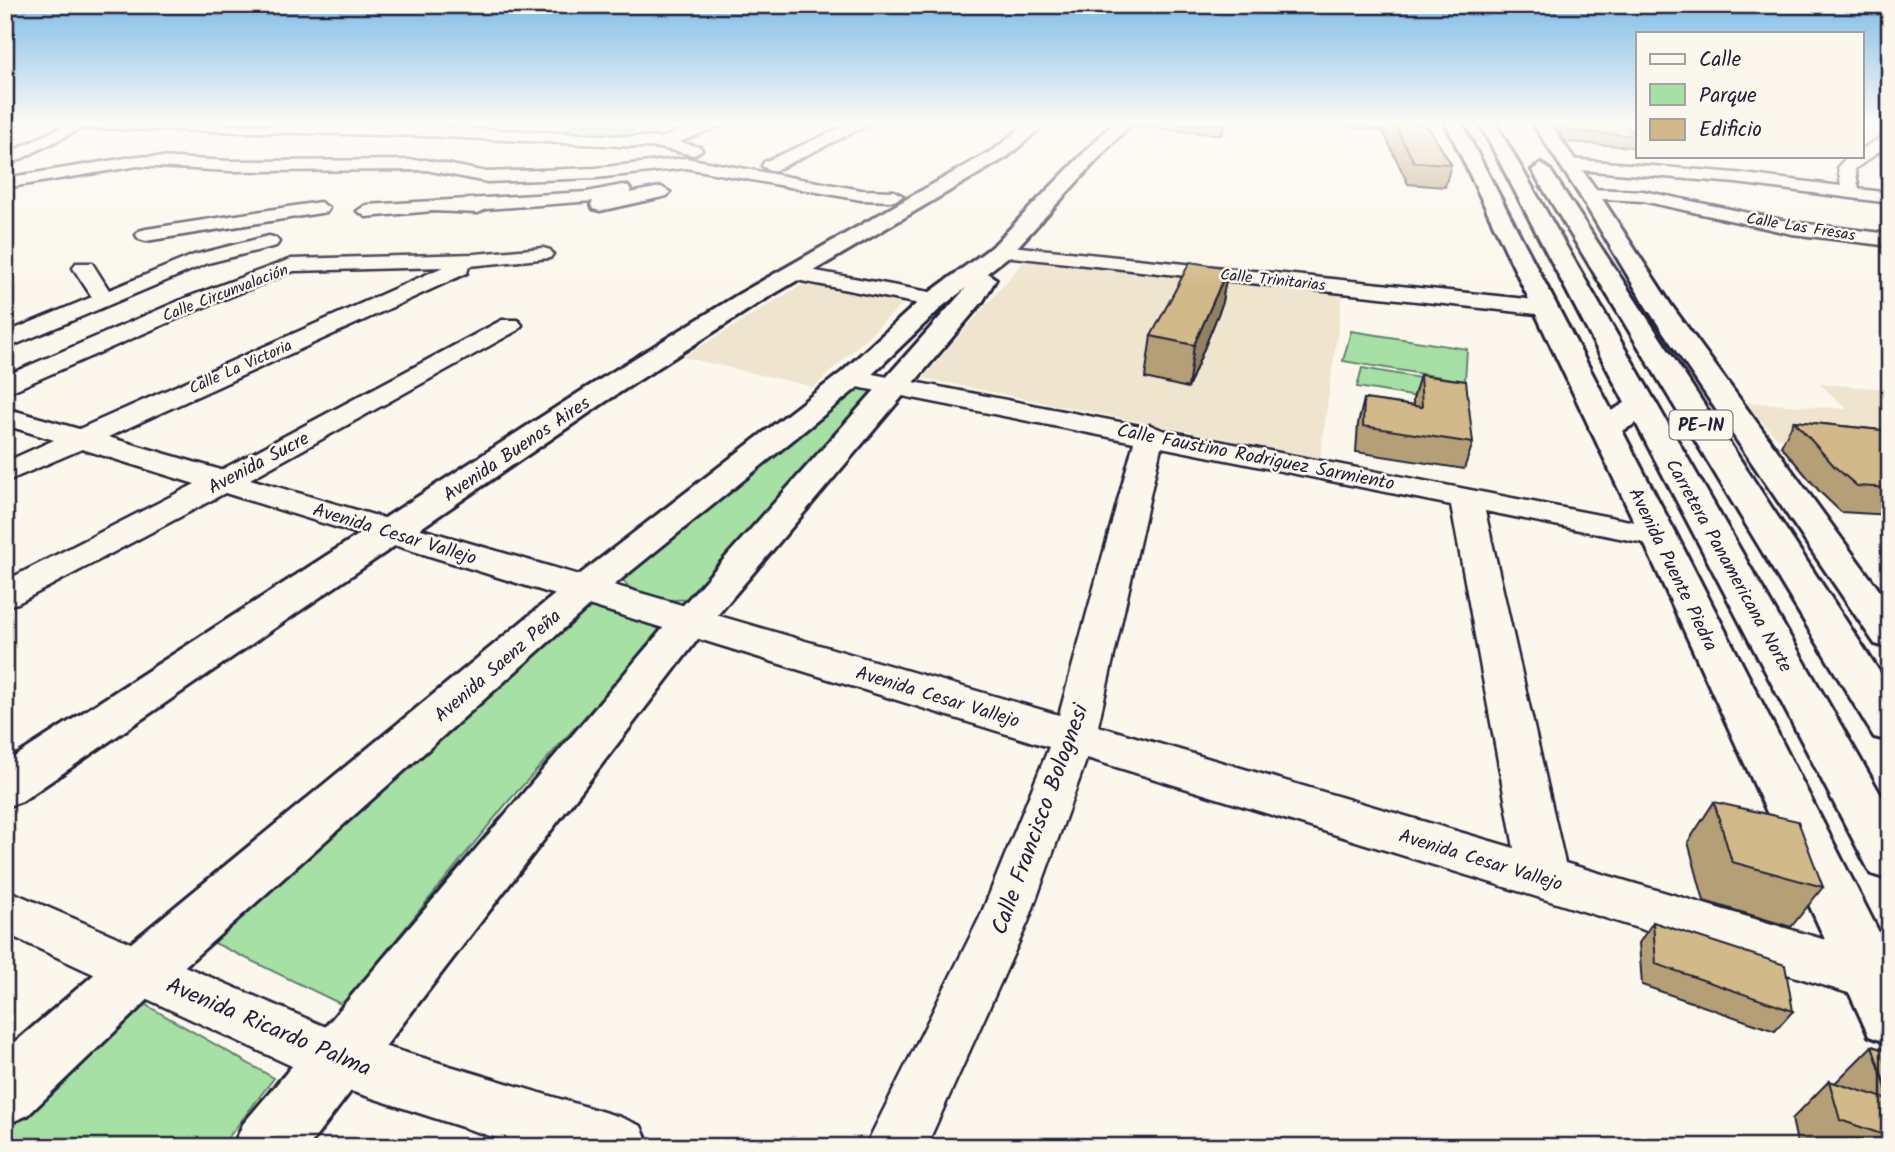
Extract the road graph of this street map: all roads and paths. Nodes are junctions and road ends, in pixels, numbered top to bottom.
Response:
1 (38, 178) edge
2 (484, 178) edge
3 (672, 178) edge
4 (770, 178) edge
5 (818, 178) edge
6 (950, 178) edge
7 (1071, 178) edge
8 (1481, 178) edge
9 (1518, 178) edge
10 (1546, 178) edge
11 (1578, 178) edge
12 (1691, 178) edge
13 (1728, 178) edge
14 (1848, 178) edge
15 (685, 182) dead end
16 (5, 183) edge
17 (799, 183) junction
18 (1790, 184) junction
19 (662, 187) junction
20 (1851, 192) junction
21 (1589, 194) junction
22 (760, 197) dead end
23 (1890, 198) edge
24 (906, 199) junction
25 (396, 205) dead end
26 (1690, 206) junction
27 (320, 208) dead end
28 (366, 211) dead end
29 (244, 220) junction
30 (1608, 226) junction
31 (121, 227) dead end
32 (1792, 228) junction
33 (1890, 240) edge
34 (270, 242) junction
35 (1001, 251) junction
36 (543, 254) dead end
37 (154, 256) junction
38 (475, 260) junction
39 (290, 265) junction
40 (83, 268) dead end
41 (794, 273) junction
42 (1609, 277) junction
43 (105, 300) junction
44 (935, 300) junction
45 (1545, 308) junction
46 (510, 325) dead end
47 (5, 342) edge
48 (874, 382) junction
49 (5, 386) edge
50 (1643, 405) junction
51 (5, 416) edge
52 (1605, 428) junction
53 (1150, 434) junction
54 (80, 439) junction
55 (5, 473) edge
56 (222, 482) junction
57 (1466, 498) junction
58 (392, 532) junction
59 (1659, 536) junction
60 (584, 590) junction
61 (5, 595) edge
62 (690, 622) junction
63 (1890, 635) edge
64 (1890, 725) edge
65 (1074, 737) junction
66 (5, 788) edge
67 (1890, 859) edge
68 (1544, 878) junction
69 (5, 910) edge
70 (139, 971) junction
71 (1871, 976) junction
72 (1890, 1016) edge
73 (334, 1059) junction
74 (5, 1093) edge
75 (266, 1147) edge
76 (620, 1147) edge
77 (895, 1147) edge

1 - 16 street
2 - 25 street
3 - 19 street
4 - 17 street
5 - 24 street
6 - 24 main road, Avenida Buenos Aires
7 - 35 main road, Avenida Saenz Peña
8 - 45 main road, Avenida Puente Piedra
9 - 50 main road, Carretera Panamericana Norte / PE-1N
10 - 42 main road, PE-1N
11 - 21 main road
12 - 26 street
13 - 18 street
14 - 20 street
15 - 19 street
17 - 22 street
17 - 24 street
18 - 20 street
18 - 32 street
19 - 28 street
20 - 23 street
21 - 26 street, Calle Las Fresas
21 - 30 main road
24 - 41 main road, Avenida Buenos Aires
26 - 32 street, Calle Las Fresas
27 - 29 street
29 - 34 street
29 - 37 street
30 - 42 main road
30 - 63 main road
31 - 37 street
32 - 33 street, Calle Las Fresas
34 - 37 street
34 - 39 street
35 - 44 main road, Avenida Saenz Peña
35 - 45 street, Calle Trinitarias
35 - 48 main road, Avenida Saenz Peña
36 - 38 street, Calle Circunvalación
37 - 43 street
38 - 39 street, Calle Circunvalación
38 - 54 street, Calle La Victoria
39 - 49 street, Calle Circunvalación
40 - 43 street
41 - 44 street
41 - 58 main road, Avenida Buenos Aires
42 - 64 main road, PE-1N
43 - 47 street
44 - 48 main road, Avenida Saenz Peña
45 - 52 main road, Avenida Puente Piedra
46 - 56 street, Avenida Sucre
48 - 53 street, Calle Faustino Rodriguez Sarmiento
48 - 60 main road, Avenida Saenz Peña
48 - 62 main road, Avenida Saenz Peña
50 - 52 main road
50 - 67 main road, Carretera Panamericana Norte / PE-1N
51 - 54 street, Avenida Cesar Vallejo
52 - 59 main road, Avenida Puente Piedra
53 - 57 street, Calle Faustino Rodriguez Sarmiento
53 - 65 street, Calle Francisco Bolognesi
54 - 55 street, Calle La Victoria
54 - 56 street, Avenida Cesar Vallejo
56 - 58 street, Avenida Cesar Vallejo
56 - 61 street, Avenida Sucre
57 - 59 street, Calle Faustino Rodriguez Sarmiento
57 - 68 street
58 - 60 street, Avenida Cesar Vallejo
58 - 66 main road, Avenida Buenos Aires
59 - 71 main road, Avenida Puente Piedra
60 - 62 street, Avenida Cesar Vallejo
60 - 70 main road, Avenida Saenz Peña
62 - 65 street, Avenida Cesar Vallejo
62 - 73 main road, Avenida Saenz Peña
65 - 68 street, Avenida Cesar Vallejo
65 - 77 street, Calle Francisco Bolognesi
68 - 71 street, Avenida Cesar Vallejo
69 - 70 street, Avenida Ricardo Palma
70 - 73 street, Avenida Ricardo Palma
70 - 74 main road, Avenida Saenz Peña
71 - 72 main road, Avenida Puente Piedra
73 - 75 main road, Avenida Saenz Peña
73 - 76 street, Avenida Ricardo Palma

